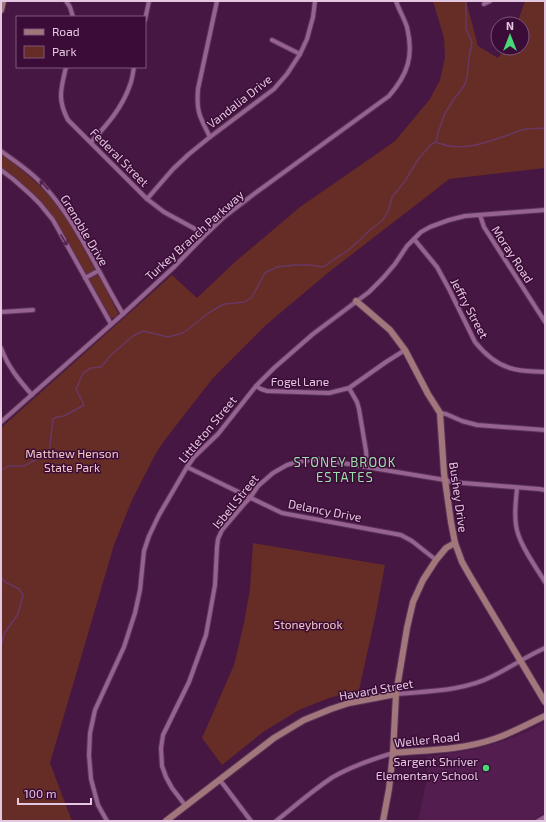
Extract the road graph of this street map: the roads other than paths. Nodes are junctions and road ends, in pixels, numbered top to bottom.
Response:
1 (3, 1) edge
2 (66, 1) edge
3 (149, 1) edge
4 (217, 1) edge
5 (315, 1) edge
6 (396, 1) edge
7 (490, 1) edge
8 (484, 4) dead end
9 (1, 10) edge
10 (73, 16) edge
11 (146, 16) edge
12 (272, 40) dead end
13 (300, 54) junction
14 (66, 68) edge
15 (134, 68) edge
16 (210, 137) junction
17 (91, 142) junction
18 (1, 151) edge
19 (1, 170) edge
20 (147, 199) junction
21 (545, 210) edge
22 (480, 215) junction
23 (204, 236) junction
24 (414, 239) junction
25 (98, 271) junction
26 (85, 278) junction
27 (356, 301) junction
28 (33, 310) dead end
29 (1, 312) edge
30 (123, 314) junction
31 (545, 322) edge
32 (111, 324) junction
33 (1, 348) edge
34 (405, 350) junction
35 (545, 372) edge
36 (256, 386) junction
37 (349, 388) junction
38 (32, 395) junction
39 (440, 413) junction
40 (1, 422) edge
41 (545, 430) edge
42 (187, 467) junction
43 (367, 467) junction
44 (445, 480) junction
45 (517, 488) junction
46 (545, 490) edge
47 (250, 498) junction
48 (455, 543) junction
49 (436, 560) junction
50 (545, 582) edge
51 (545, 648) edge
52 (520, 661) junction
53 (396, 694) junction
54 (545, 702) edge
55 (545, 716) edge
56 (393, 753) junction
57 (220, 780) junction
58 (185, 805) junction
59 (545, 817) edge
60 (107, 821) edge
61 (166, 821) edge
62 (251, 821) edge
63 (276, 821) edge
64 (384, 821) edge
65 (538, 821) edge

1 - 9 street
2 - 10 street
3 - 11 street
4 - 16 street
5 - 13 street, Vandalia Drive
6 - 23 street, Turkey Branch Parkway
7 - 8 street
12 - 13 street
13 - 16 street, Vandalia Drive
14 - 17 street, Federal Street
15 - 17 street
16 - 20 street, Vandalia Drive
17 - 20 street, Federal Street
25 -> 18 street, Grenoble Drive
19 -> 26 street, Grenoble Drive
20 - 23 street, Federal Street
21 - 22 street, Littleton Street
22 - 24 street, Littleton Street
22 - 31 street, Moray Road
23 - 30 street, Turkey Branch Parkway
24 - 27 street, Littleton Street
24 - 35 street, Jeffry Street
25 - 26 street
25 - 30 street, Grenoble Drive
26 - 32 street, Grenoble Drive
27 - 34 street, Bushey Drive
27 - 36 street, Littleton Street
28 - 29 street
30 - 32 street, Turkey Branch Parkway
32 - 38 street, Turkey Branch Parkway
33 - 38 street
34 - 37 street, Fogel Lane
34 - 39 street, Bushey Drive
36 - 37 street, Fogel Lane
36 - 42 street, Littleton Street
37 - 43 street
38 - 40 street, Turkey Branch Parkway
39 - 41 street
39 - 44 street, Bushey Drive
42 - 47 street, Delancy Drive
42 - 60 street, Littleton Street
43 - 44 street, Isbell Street
43 - 47 street, Isbell Street
44 - 45 street, Isbell Street
44 - 48 street, Bushey Drive
45 - 46 street, Isbell Street
45 - 50 street
47 - 49 street, Delancy Drive
47 - 58 street, Isbell Street
48 - 49 street
48 - 52 street, Bushey Drive
49 - 53 street
51 - 52 street, Havard Street
52 - 53 street, Havard Street
52 - 54 street, Bushey Drive
53 - 56 street
53 - 57 street, Havard Street
55 - 56 street, Weller Road
56 - 63 street, Weller Road
56 - 64 street
57 - 58 street, Havard Street
57 - 62 street
58 - 61 street, Havard Street
59 - 65 street

